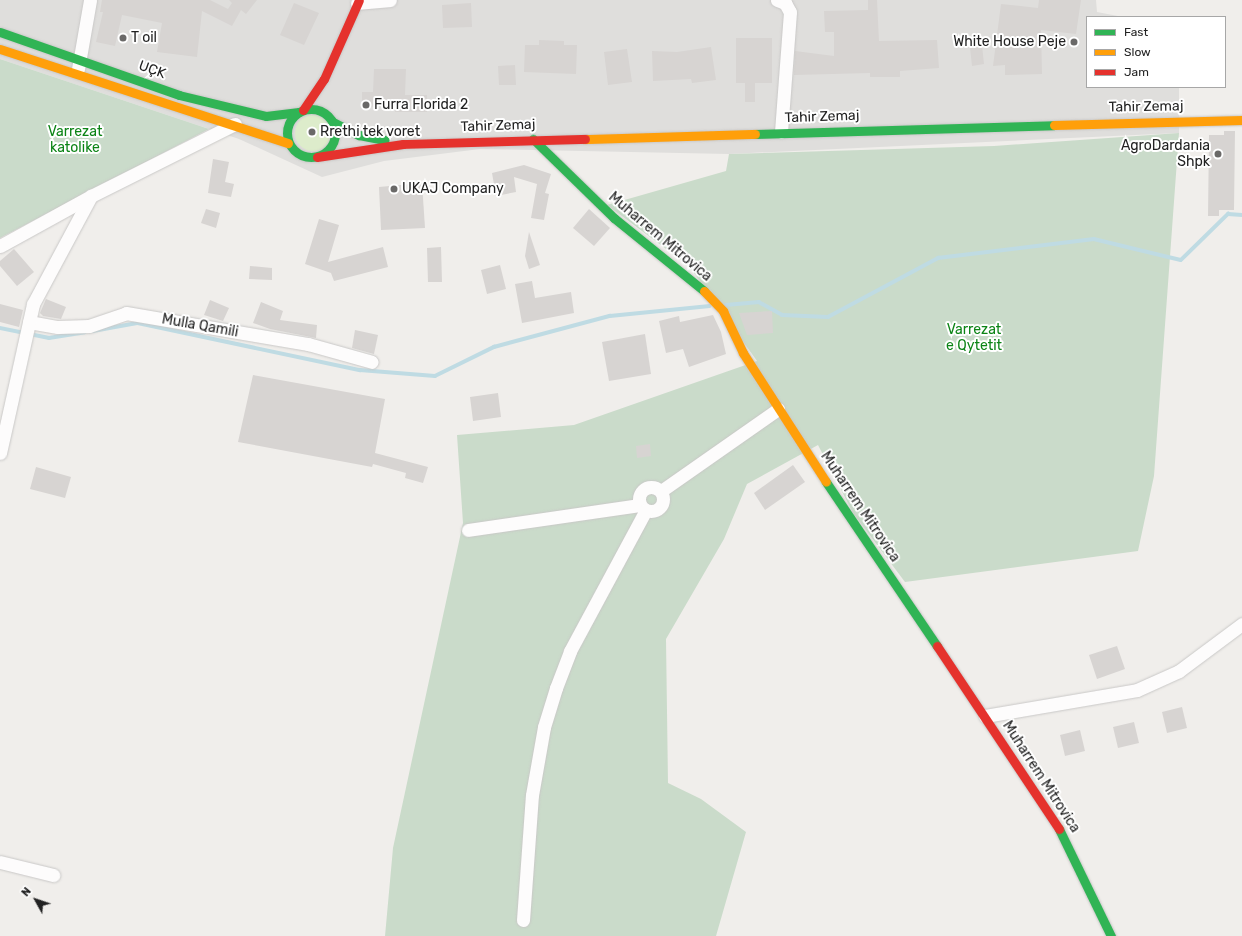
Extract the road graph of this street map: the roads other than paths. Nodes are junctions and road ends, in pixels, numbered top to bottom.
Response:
1 (90, 0) edge
2 (390, 0) edge
3 (777, 0) edge
4 (358, 2) edge
5 (0, 32) edge
6 (0, 49) edge
7 (334, 56) junction
8 (81, 60) junction
9 (76, 74) junction
10 (301, 111) junction
11 (330, 119) junction
12 (1242, 120) edge
13 (235, 124) junction
14 (781, 132) junction
15 (534, 139) junction
16 (288, 143) junction
17 (403, 144) junction
18 (317, 157) junction
19 (91, 196) junction
20 (0, 246) edge
21 (29, 322) junction
22 (372, 362) dead end
23 (778, 410) junction
24 (0, 453) edge
25 (660, 491) junction
26 (643, 508) junction
27 (468, 530) dead end
28 (1242, 624) edge
29 (985, 716) junction
30 (0, 862) edge
31 (53, 875) dead end
32 (523, 920) dead end
33 (1109, 934) edge

1 - 8 street
2 - 4 street
3 - 14 street
4 - 7 main road
5 - 8 main road, UÇK
6 - 9 main road, UÇK
7 - 10 main road
7 - 11 main road
8 - 9 street
8 - 10 main road, UÇK
9 - 13 main road, UÇK
10 - 11 main road
10 - 16 main road
11 - 17 main road, Tahir Zemaj
11 - 18 main road
12 - 14 main road, Tahir Zemaj
13 - 16 main road, UÇK
13 - 19 street
14 - 15 main road, Tahir Zemaj
15 - 17 main road, Tahir Zemaj
15 - 23 main road, Muharrem Mitrovica
16 - 18 main road
17 - 18 main road, Tahir Zemaj
19 - 20 street
19 - 21 street
21 - 22 street, Mulla Qamili
21 - 24 street
23 - 25 street
23 - 29 main road, Muharrem Mitrovica
25 - 26 street
25 - 26 street
26 - 27 street
26 - 32 street
28 - 29 street
29 - 33 main road, Muharrem Mitrovica
30 - 31 street

